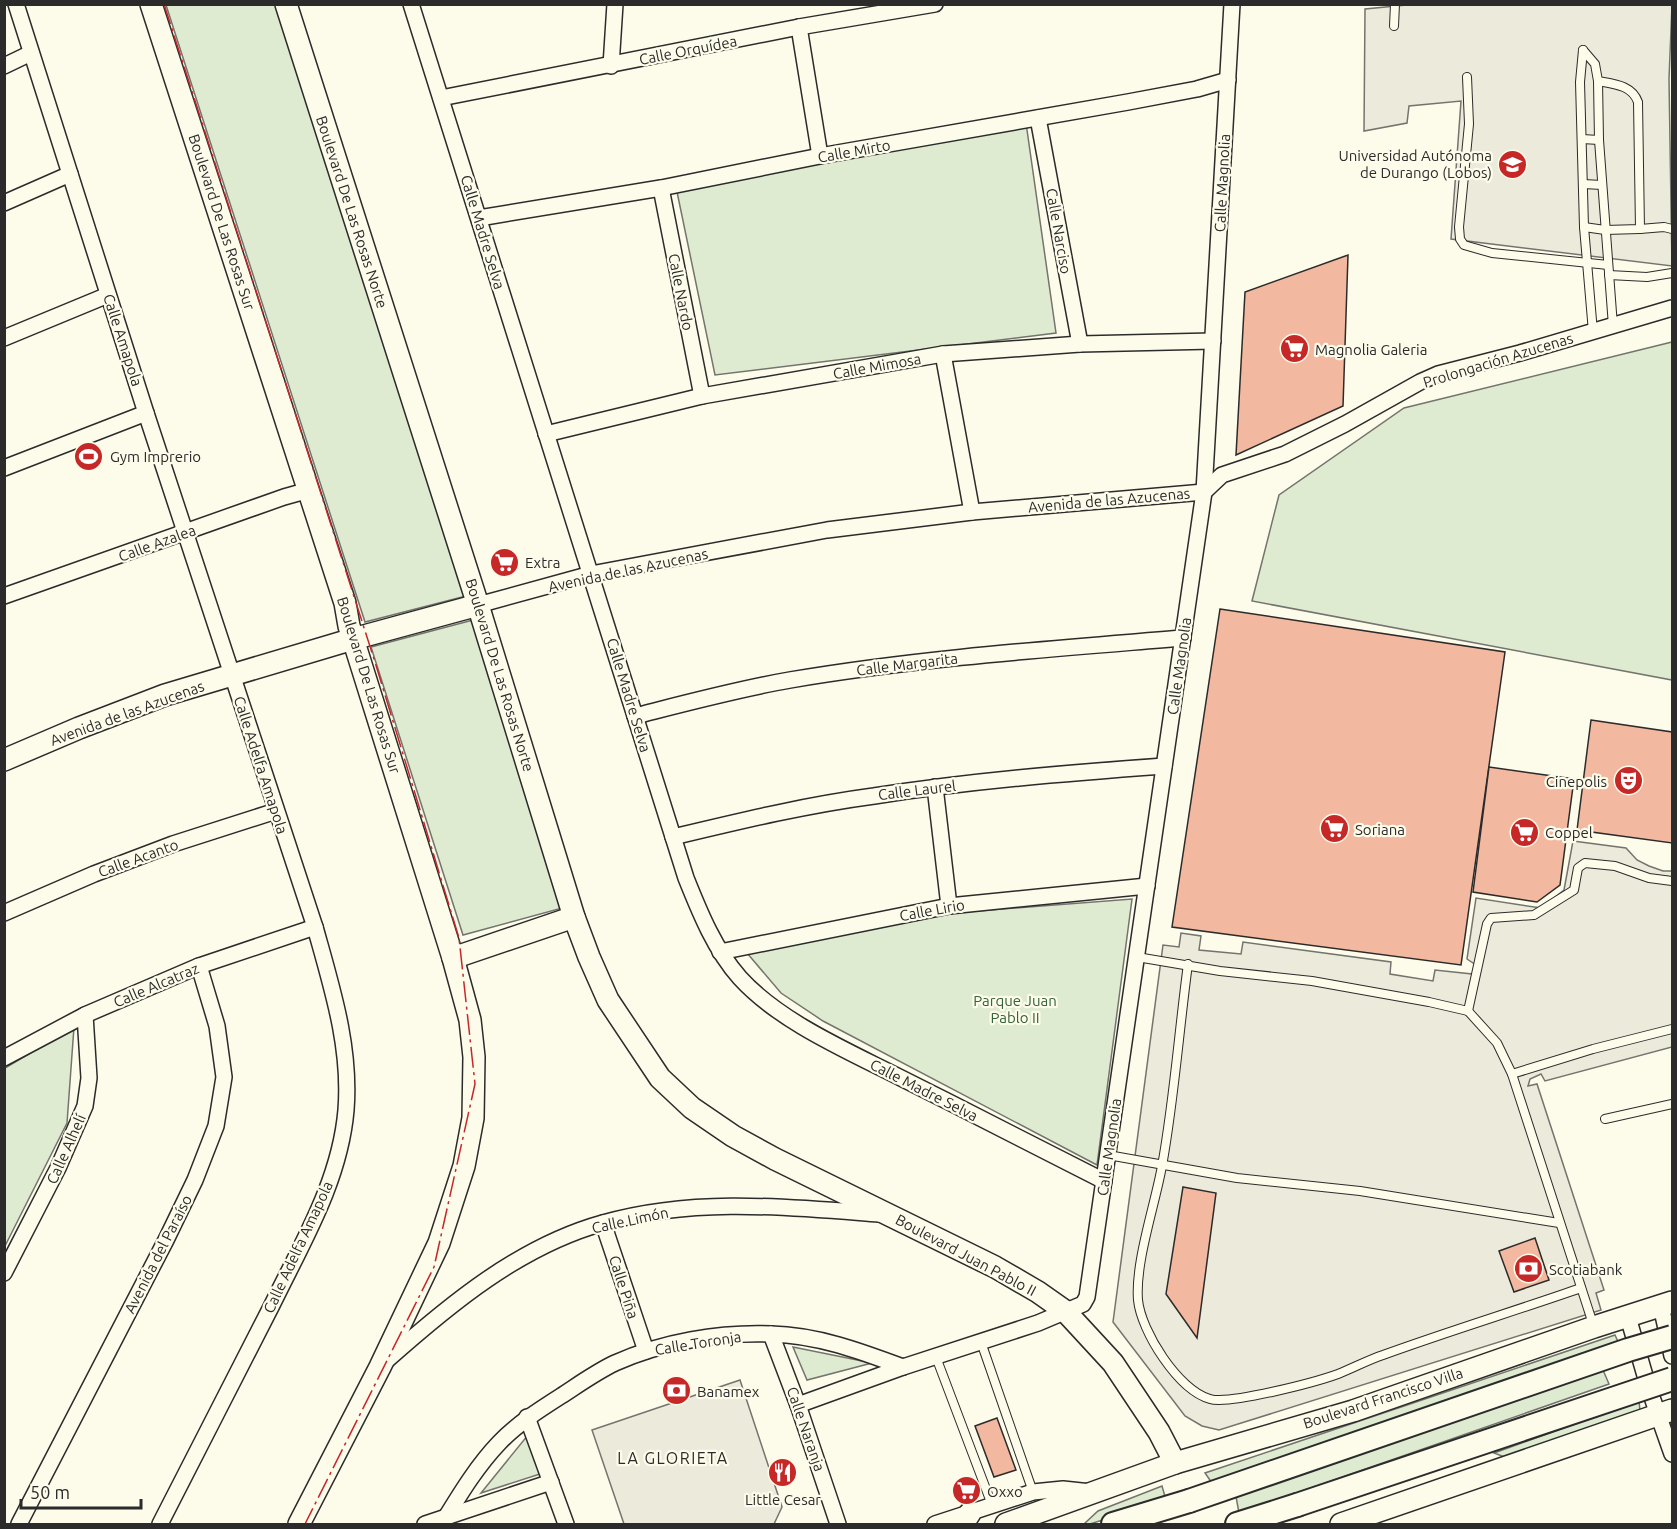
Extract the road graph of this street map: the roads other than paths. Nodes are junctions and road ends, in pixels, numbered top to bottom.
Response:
1 (16, 4) edge
2 (151, 4) edge
3 (286, 4) edge
4 (411, 4) edge
5 (615, 4) edge
6 (935, 4) edge
7 (1232, 4) edge
8 (1395, 4) edge
9 (1394, 26) dead end
10 (799, 27) junction
11 (31, 53) junction
12 (4, 66) edge
13 (611, 66) junction
14 (1467, 77) dead end
15 (1228, 80) junction
16 (1598, 81) junction
17 (441, 98) junction
18 (1038, 118) junction
19 (1582, 139) junction
20 (1599, 140) junction
21 (820, 156) junction
22 (70, 174) junction
23 (1583, 184) junction
24 (1602, 185) junction
25 (661, 188) junction
26 (4, 203) edge
27 (478, 218) junction
28 (1584, 227) junction
29 (1640, 228) junction
30 (1672, 229) edge
31 (1605, 230) junction
32 (1587, 264) junction
33 (1608, 265) junction
34 (1672, 273) edge
35 (1609, 275) junction
36 (108, 295) junction
37 (1672, 308) edge
38 (1613, 326) junction
39 (1593, 332) junction
40 (4, 338) edge
41 (1213, 341) junction
42 (1080, 344) junction
43 (943, 354) junction
44 (702, 396) junction
45 (146, 413) junction
46 (546, 434) junction
47 (4, 468) edge
48 (309, 490) junction
49 (1204, 492) junction
50 (972, 513) junction
51 (185, 532) junction
52 (591, 574) junction
53 (4, 596) edge
54 (478, 605) junction
55 (1183, 638) junction
56 (353, 639) junction
57 (232, 675) junction
58 (635, 716) junction
59 (4, 760) edge
60 (1164, 766) junction
61 (935, 787) junction
62 (276, 811) junction
63 (673, 837) junction
64 (1672, 881) edge
65 (1147, 886) junction
66 (949, 906) junction
67 (6, 908) edge
68 (574, 917) junction
69 (315, 927) junction
70 (720, 952) junction
71 (1137, 957) junction
72 (453, 958) junction
73 (1188, 964) junction
74 (199, 966) junction
75 (1468, 1011) junction
76 (85, 1015) junction
77 (1672, 1029) edge
78 (4, 1058) edge
79 (1512, 1074) junction
80 (1672, 1104) edge
81 (1605, 1119) dead end
82 (1108, 1155) junction
83 (1162, 1165) junction
84 (1104, 1181) junction
85 (888, 1214) junction
86 (603, 1223) junction
87 (1559, 1223) junction
88 (4, 1274) edge
89 (1581, 1288) junction
90 (1667, 1304) edge
91 (1065, 1311) junction
92 (1628, 1317) junction
93 (1594, 1327) junction
94 (771, 1334) junction
95 (1672, 1337) edge
96 (981, 1342) junction
97 (645, 1351) junction
98 (1672, 1356) edge
99 (936, 1358) junction
100 (380, 1367) junction
101 (903, 1367) junction
102 (1672, 1379) edge
103 (798, 1405) junction
104 (1666, 1412) edge
105 (527, 1417) junction
106 (1672, 1454) edge
107 (1175, 1463) junction
108 (551, 1482) junction
109 (1033, 1492) junction
110 (1094, 1492) junction
111 (992, 1505) junction
112 (446, 1517) junction
113 (966, 1519) edge
114 (19, 1524) edge
115 (160, 1524) edge
116 (299, 1524) edge
117 (425, 1524) edge
118 (566, 1524) edge
119 (838, 1524) edge
120 (935, 1524) edge
121 (1006, 1524) edge
122 (1113, 1524) edge
123 (1237, 1524) edge
124 (1341, 1524) edge

1 - 11 street, Calle Amapola
2 - 48 main road, Boulevard De Las Rosas Sur
3 - 54 main road, Boulevard De Las Rosas Norte
4 - 17 street, Calle Madre Selva
5 - 13 street
6 - 10 street, Calle Orquídea
7 - 15 street, Calle Magnolia
8 - 9 lane
10 - 13 street, Calle Orquídea
10 - 21 street
11 - 12 street
11 - 22 street, Calle Amapola
13 - 17 street, Calle Orquídea
14 - 32 lane
15 - 18 street, Calle Mirto
15 - 41 street, Calle Magnolia
16 - 19 lane
16 - 20 lane
16 - 29 lane
17 - 27 street, Calle Madre Selva
18 - 21 street, Calle Mirto
18 - 42 street, Calle Narciso
19 - 20 lane
19 - 23 lane
20 - 24 lane
21 - 25 street, Calle Mirto
22 - 26 street
22 - 36 street, Calle Amapola
23 - 24 lane
23 - 28 lane
24 - 31 lane
25 - 27 street, Calle Mirto
25 - 44 street, Calle Nardo
27 - 46 street, Calle Madre Selva
28 - 31 lane
28 - 32 lane
29 - 30 lane
29 - 31 lane
31 - 33 lane
32 - 33 lane
32 - 39 lane
33 - 35 lane
34 - 35 lane
35 - 38 lane
36 - 40 street
36 - 45 street, Calle Amapola
37 - 38 street, Prolongación Azucenas
38 - 39 street, Prolongación Azucenas
39 - 49 street, Prolongación Azucenas
41 - 42 street, Calle Mimosa
41 - 49 street, Calle Magnolia
42 - 43 street, Calle Mimosa
43 - 44 street, Calle Mimosa
43 - 50 street
44 - 46 street, Calle Mimosa
45 - 47 street
45 - 51 street, Calle Amapola
46 - 52 street, Calle Madre Selva
48 - 51 street, Calle Azalea
48 - 56 main road, Boulevard De Las Rosas Sur
49 - 50 street, Avenida de las Azucenas
49 - 55 street, Calle Magnolia
50 - 52 street, Avenida de las Azucenas
51 - 53 street, Calle Azalea
51 - 57 street, Calle Amapola
52 - 54 street, Avenida de las Azucenas
52 - 58 street, Calle Madre Selva
54 - 56 main road, Avenida de las Azucenas
54 - 68 main road, Boulevard De Las Rosas Norte
55 - 58 street, Calle Margarita
55 - 60 street, Calle Magnolia
56 - 57 main road, Avenida de las Azucenas
56 - 72 main road, Boulevard De Las Rosas Sur
57 - 59 main road, Avenida de las Azucenas
57 - 62 street, Calle Adelfa Amapola
58 - 63 street, Calle Madre Selva
60 - 61 street, Calle Laurel
60 - 65 street, Calle Magnolia
61 - 63 street, Calle Laurel
61 - 66 street
62 - 67 street, Calle Acanto
62 - 69 street, Calle Adelfa Amapola
63 - 70 street, Calle Madre Selva
64 - 75 lane
65 - 66 street, Calle Lirio
65 - 71 street, Calle Magnolia
66 - 70 street, Calle Lirio
68 - 72 main road
68 - 85 main road, Boulevard De Las Rosas Norte
69 - 74 street, Calle Alcatraz
69 - 115 street, Calle Adelfa Amapola
70 - 84 street, Calle Madre Selva
71 - 73 lane
71 - 82 street, Calle Magnolia
72 - 100 main road, Boulevard De Las Rosas Sur
73 - 75 lane
73 - 83 lane
74 - 76 street, Calle Alcatraz
74 - 114 street, Avenida del Paraíso
75 - 79 lane
76 - 78 street, Calle Alcatraz
76 - 88 street, Calle Alhelí
77 - 79 lane
79 - 87 lane
80 - 81 lane
82 - 83 lane
82 - 84 street, Calle Magnolia
83 - 87 lane
83 - 89 lane
84 - 91 street, Calle Magnolia
85 - 86 street, Calle Limón
85 - 91 main road, Boulevard Juan Pablo II
86 - 97 street, Calle Piña
86 - 100 street, Calle Limón
87 - 89 lane
89 - 93 lane
90 - 92 main road, Boulevard Francisco Villa
90 - 98 street
91 - 96 street
91 - 107 main road, Boulevard Juan Pablo II
92 - 93 main road, Boulevard Francisco Villa
92 - 104 street
93 - 107 main road, Boulevard Francisco Villa
94 - 97 street, Calle Toronja
94 - 101 street, Calle Toronja
94 - 103 street, Calle Naranja
95 - 122 main road, bridge
96 - 99 street
96 - 109 lane
97 - 105 street, Calle Toronja
99 - 101 street
99 - 111 lane
100 - 116 main road, Boulevard De Las Rosas Sur
101 - 103 street
102 - 123 main road, bridge
103 - 119 street, Calle Naranja
104 - 106 street
104 - 124 main road
105 - 108 street
105 - 112 street, Calle Toronja
107 - 110 main road, Boulevard Francisco Villa
108 - 112 street
108 - 118 street
109 - 110 street, Boulevard Francisco Villa
109 - 111 street, Boulevard Francisco Villa
110 - 121 main road, Boulevard Francisco Villa
111 - 113 street, Boulevard Francisco Villa
112 - 117 street
113 - 120 street, Boulevard Francisco Villa

